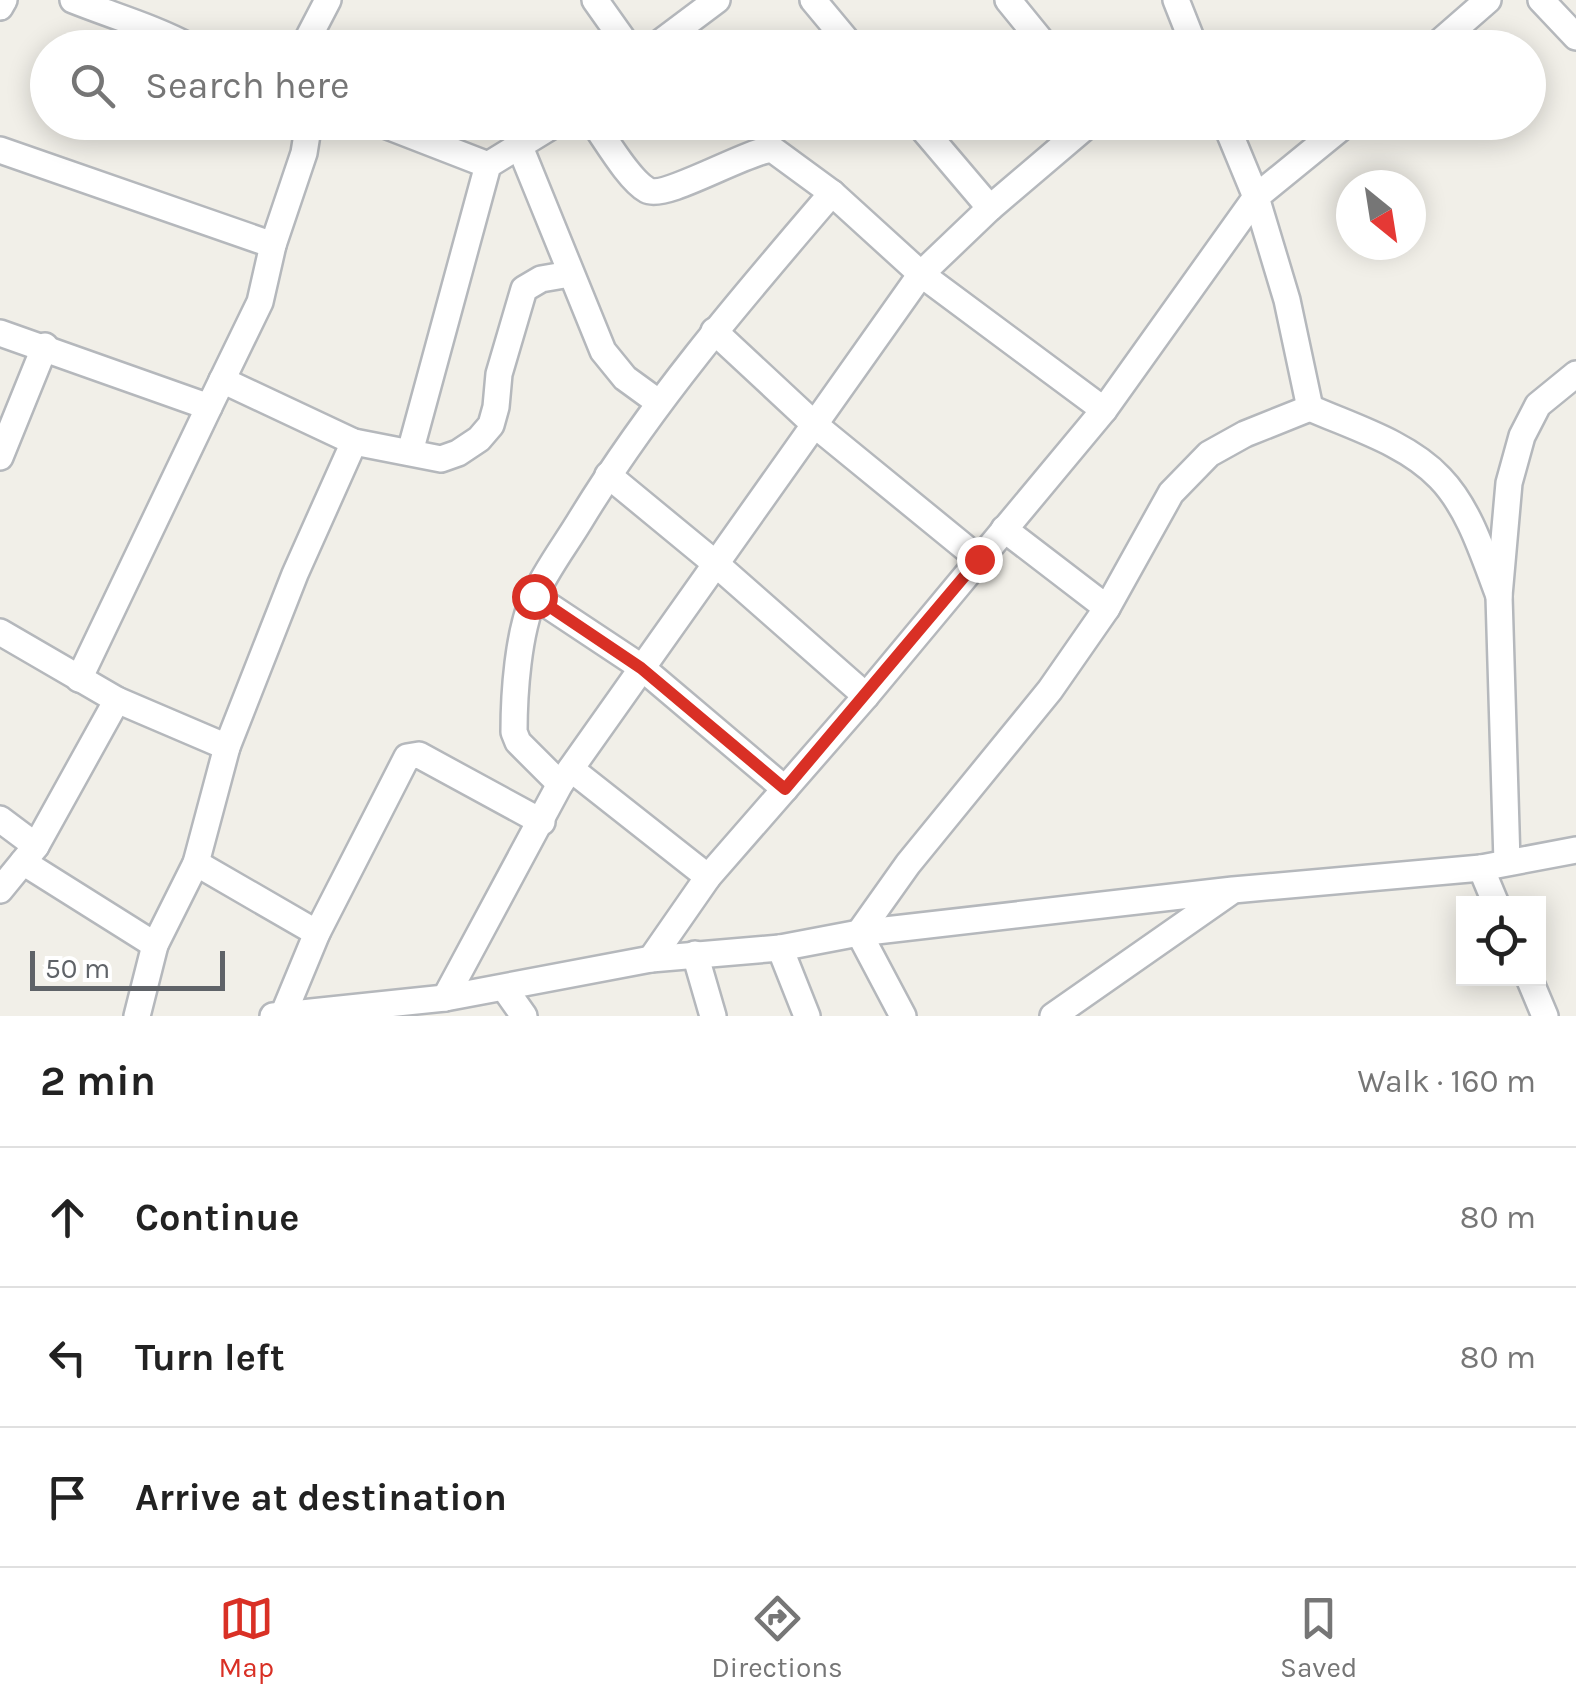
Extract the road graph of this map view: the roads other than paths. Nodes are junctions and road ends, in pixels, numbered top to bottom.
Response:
1 (4, 0) edge
2 (72, 0) edge
3 (328, 0) edge
4 (595, 0) edge
5 (717, 0) edge
6 (813, 0) edge
7 (1008, 0) edge
8 (1176, 0) edge
9 (1488, 0) edge
10 (1541, 0) edge
11 (0, 6) edge
12 (133, 11) edge
13 (159, 30) edge
14 (313, 30) edge
15 (616, 30) edge
16 (677, 30) edge
17 (838, 30) edge
18 (1032, 30) edge
19 (1184, 30) edge
20 (1454, 30) edge
21 (1576, 36) edge
22 (306, 140) edge
23 (424, 140) edge
24 (531, 140) edge
25 (607, 140) edge
26 (932, 140) edge
27 (1070, 140) edge
28 (1232, 140) edge
29 (1326, 140) edge
30 (520, 147) junction
31 (0, 150) edge
32 (488, 165) junction
33 (832, 193) junction
34 (1256, 197) junction
35 (990, 208) junction
36 (273, 245) junction
37 (570, 274) junction
38 (921, 274) junction
39 (714, 331) junction
40 (0, 332) edge
41 (46, 346) junction
42 (1576, 374) edge
43 (222, 380) junction
44 (658, 402) junction
45 (209, 407) junction
46 (1310, 408) junction
47 (1104, 410) junction
48 (815, 425) junction
49 (354, 442) junction
50 (410, 452) junction
51 (0, 457) edge
52 (608, 475) junction
53 (1004, 529) junction
54 (979, 559) junction
55 (716, 564) junction
56 (534, 596) junction
57 (1499, 596) junction
58 (1107, 608) junction
59 (4, 644) edge
60 (641, 668) junction
61 (80, 678) junction
62 (866, 696) junction
63 (116, 700) junction
64 (227, 748) junction
65 (565, 776) junction
66 (785, 789) junction
67 (0, 819) edge
68 (542, 822) junction
69 (1576, 850) edge
70 (30, 854) junction
71 (1508, 862) junction
72 (196, 864) junction
73 (1481, 868) junction
74 (708, 877) junction
75 (0, 890) edge
76 (1233, 890) junction
77 (1493, 896) edge
78 (317, 933) junction
79 (860, 933) junction
80 (155, 945) junction
81 (780, 948) junction
82 (695, 954) junction
83 (651, 959) junction
84 (1532, 986) edge
85 (505, 989) junction
86 (445, 998) junction
87 (283, 1015) edge
88 (137, 1016) edge
89 (272, 1016) edge
90 (524, 1016) edge
91 (713, 1016) edge
92 (807, 1016) edge
93 (903, 1016) edge
94 (1053, 1016) edge
95 (1545, 1016) edge

1 - 11 street
2 - 12 street
3 - 14 street
4 - 15 street
5 - 16 street
6 - 17 street
7 - 18 street
8 - 19 street
9 - 20 street
10 - 21 street
12 - 13 street
22 - 36 street
23 - 32 street
24 - 30 street
25 - 33 street
26 - 35 street
27 - 35 street
28 - 34 street
29 - 34 street
30 - 32 street
30 - 37 street
31 - 36 street
32 - 50 street
33 - 38 street
33 - 39 street
34 - 46 street
34 - 47 street
35 - 38 street
36 - 43 street
37 - 44 street
37 - 50 street
38 - 47 street
38 - 48 street
39 - 44 street
39 - 48 street
40 - 41 street
41 - 45 street
41 - 51 street
42 - 57 street
43 - 45 street
43 - 49 street
44 - 52 street
45 - 61 street
46 - 57 street
46 - 58 street
47 - 53 street
48 - 54 street
48 - 55 street
49 - 50 street
49 - 64 street
52 - 55 street
52 - 56 street
53 - 54 street
53 - 58 street
54 - 62 street
55 - 60 street
55 - 62 street
56 - 60 street
56 - 65 street
57 - 71 street
58 - 79 street
59 - 61 street
60 - 65 street
60 - 66 street
61 - 63 street
62 - 66 street
63 - 64 street
63 - 70 street
64 - 72 street
65 - 68 street
65 - 74 street
66 - 74 street
67 - 70 street
68 - 78 street
68 - 86 street
69 - 71 street
70 - 75 street
70 - 80 street
71 - 73 street
72 - 78 street
72 - 80 street
73 - 76 street
73 - 77 street
74 - 83 street
76 - 79 street
76 - 94 street
78 - 87 street
79 - 81 street
79 - 93 street
80 - 88 street
81 - 82 street
81 - 92 street
82 - 83 street
82 - 91 street
83 - 85 street
84 - 95 street
85 - 86 street
85 - 90 street
86 - 87 street
87 - 89 street

